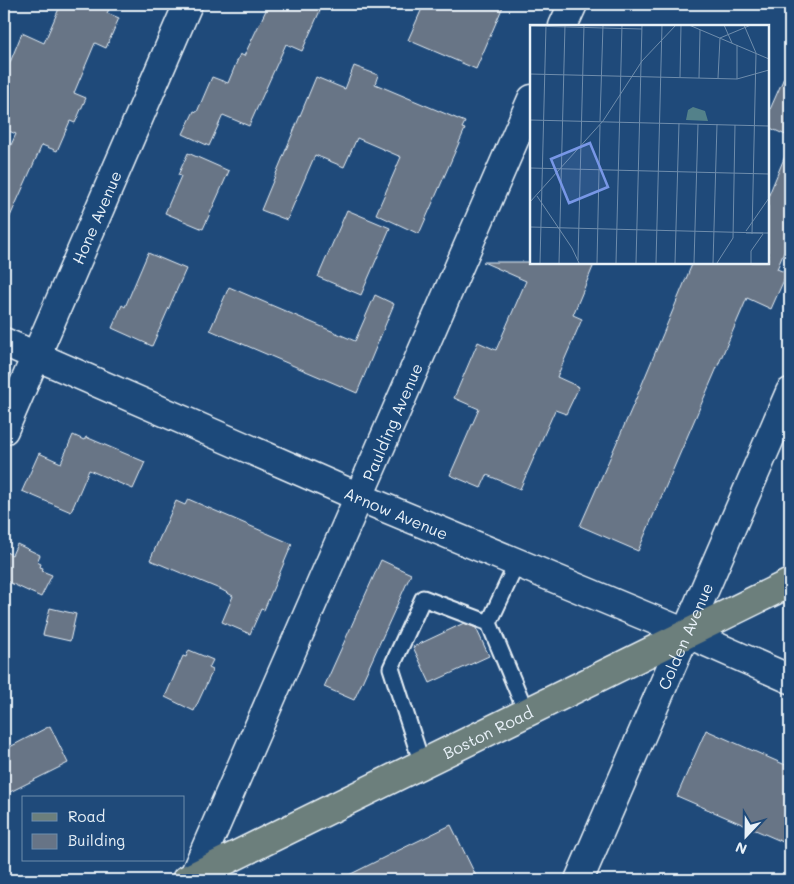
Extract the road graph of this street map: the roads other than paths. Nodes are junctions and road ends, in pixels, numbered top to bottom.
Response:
1 (188, 4) edge
2 (573, 4) edge
3 (563, 25) edge
4 (530, 104) edge
5 (4, 342) edge
6 (36, 356) junction
7 (790, 392) edge
8 (4, 430) edge
9 (359, 497) junction
10 (517, 563) junction
11 (790, 582) edge
12 (489, 623) junction
13 (686, 634) junction
14 (790, 679) edge
15 (526, 712) junction
16 (422, 764) junction
17 (190, 879) edge
18 (579, 880) edge

1 - 6 street, Hone Avenue
2 - 3 street
4 - 9 street, Paulding Avenue
5 - 6 street, Arnow Avenue
6 - 8 street, Hone Avenue
6 - 9 street, Arnow Avenue
7 - 13 street, Colden Avenue
9 - 10 street, Arnow Avenue
9 - 17 street, Paulding Avenue
10 - 12 lane
10 - 13 street, Arnow Avenue
11 - 13 main road, Boston Road
12 - 15 lane
12 - 16 lane
13 - 14 street, Arnow Avenue
13 - 15 main road, Boston Road
13 - 18 street, Colden Avenue
15 - 16 main road, Boston Road
16 - 17 main road, Boston Road

